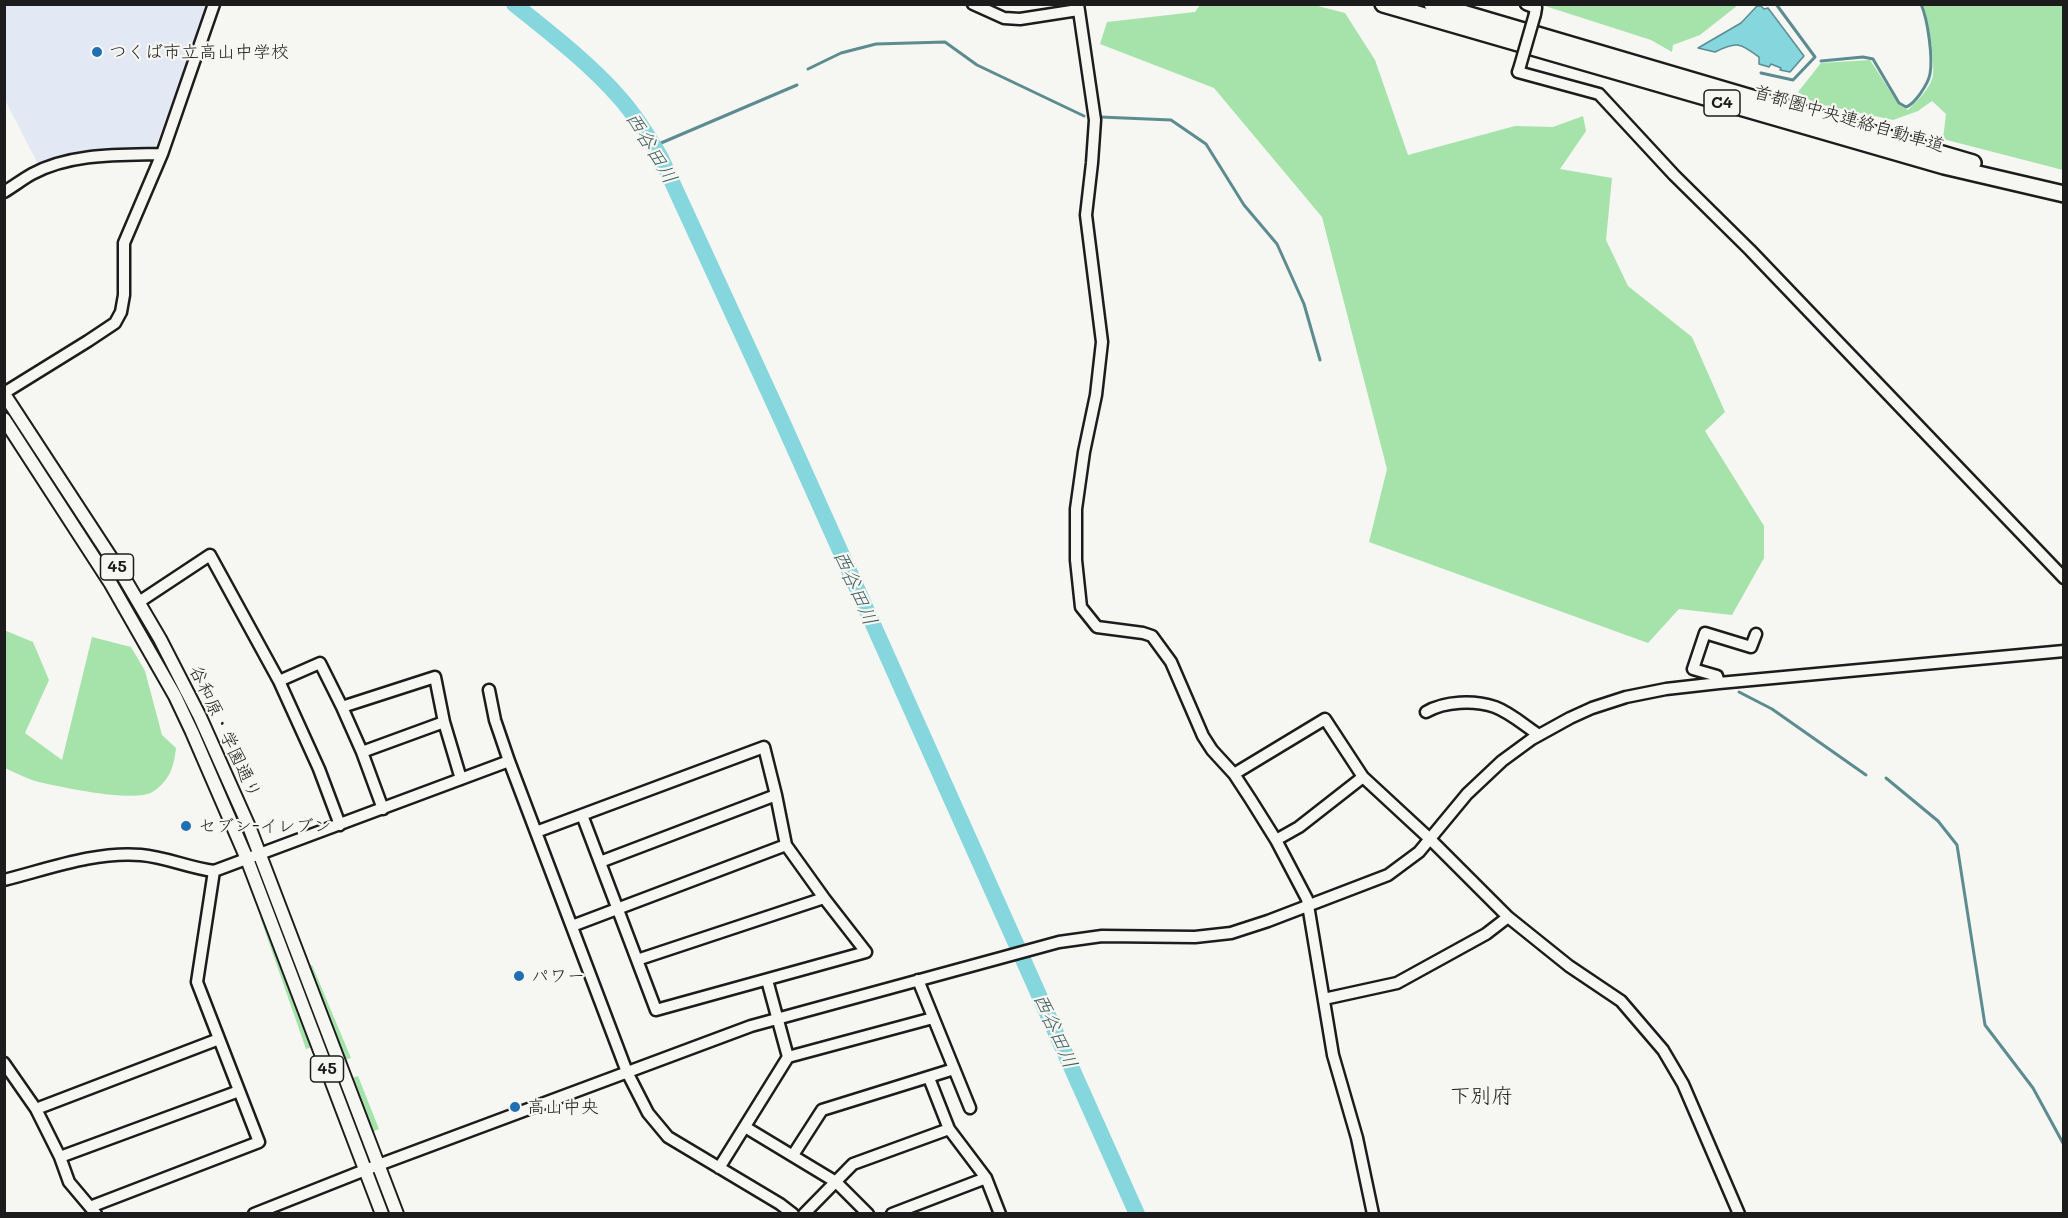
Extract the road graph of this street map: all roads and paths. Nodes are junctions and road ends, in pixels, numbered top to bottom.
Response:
1 (214, 4) edge
2 (973, 4) edge
3 (1383, 4) edge
4 (1432, 4) edge
5 (1526, 4) edge
6 (1078, 7) edge
7 (162, 154) junction
8 (4, 192) edge
9 (2064, 192) edge
10 (4, 393) edge
11 (4, 419) edge
12 (2064, 578) edge
13 (139, 602) junction
14 (1756, 634) dead end
15 (2064, 651) edge
16 (279, 681) junction
17 (1719, 683) junction
18 (489, 690) dead end
19 (342, 707) junction
20 (1426, 712) dead end
21 (444, 722) junction
22 (1539, 735) junction
23 (362, 752) junction
24 (509, 761) junction
25 (1234, 774) junction
26 (1363, 777) junction
27 (461, 779) junction
28 (776, 795) junction
29 (383, 809) junction
30 (582, 814) junction
31 (340, 825) junction
32 (536, 832) junction
33 (1430, 839) junction
34 (1276, 840) junction
35 (786, 845) junction
36 (260, 855) junction
37 (247, 859) junction
38 (600, 862) junction
39 (214, 871) junction
40 (4, 880) edge
41 (824, 898) junction
42 (1309, 905) junction
43 (618, 909) junction
44 (1508, 917) junction
45 (572, 926) junction
46 (637, 960) junction
47 (767, 980) junction
48 (918, 980) junction
49 (1323, 999) junction
50 (933, 1018) junction
51 (777, 1019) junction
52 (219, 1040) junction
53 (788, 1057) junction
54 (4, 1063) edge
55 (954, 1069) junction
56 (627, 1072) junction
57 (928, 1078) junction
58 (239, 1091) junction
59 (970, 1108) dead end
60 (36, 1109) junction
61 (746, 1127) junction
62 (949, 1129) junction
63 (793, 1155) junction
64 (60, 1157) junction
65 (378, 1165) junction
66 (719, 1168) junction
67 (365, 1170) junction
68 (986, 1178) junction
69 (836, 1182) junction
70 (93, 1210) edge
71 (254, 1214) edge
72 (382, 1214) edge
73 (397, 1214) edge
74 (793, 1214) edge
75 (804, 1214) edge
76 (868, 1214) edge
77 (892, 1214) edge
78 (1000, 1214) edge
79 (1373, 1214) edge
80 (1739, 1214) edge

1 - 7 street
2 - 6 street
3 - 9 highway, 首都圏中央連絡自動車道 / C4
4 - 9 highway, 首都圏中央連絡自動車道 / C4
5 - 12 street, bridge
6 - 25 street
7 - 8 street
7 - 10 street
10 - 13 main road, 谷和原・学園通り / 45
11 - 37 main road, 谷和原・学園通り / 45
13 - 16 street
13 - 36 main road, 谷和原・学園通り / 45
14 - 17 street
15 - 17 street
16 - 19 street
16 - 31 street
17 - 22 street
18 - 24 street
19 - 21 street
19 - 23 street
20 - 22 street
21 - 23 street
21 - 27 street
22 - 33 street
23 - 29 street
24 - 27 street
24 - 32 street
25 - 26 street
25 - 34 street
26 - 33 street
26 - 34 street
27 - 29 street
28 - 30 street
28 - 35 street
28 - 38 street
29 - 31 street
30 - 32 street
30 - 38 street
31 - 36 street
32 - 45 street
33 - 42 street
33 - 44 street
34 - 42 street
35 - 41 street
35 - 43 street
36 - 37 street
36 - 65 main road, 谷和原・学園通り / 45
37 - 39 street
37 - 67 main road, 谷和原・学園通り / 45
38 - 43 street
39 - 40 street
39 - 52 street
41 - 46 street
41 - 47 street
42 - 48 street
42 - 49 street
43 - 45 street
43 - 46 street
44 - 49 street
44 - 80 street
45 - 56 street
46 - 47 street
47 - 51 street
48 - 50 street
48 - 51 street
49 - 79 street
50 - 53 street
50 - 55 street
51 - 53 street
51 - 56 street
52 - 58 street
52 - 60 street
53 - 61 street
54 - 60 street
55 - 57 street
55 - 59 street
56 - 65 street
56 - 66 street
57 - 62 street
57 - 63 street
58 - 64 street
58 - 70 street
60 - 64 street
61 - 63 street
61 - 66 street
62 - 68 street
62 - 69 street
63 - 69 street
64 - 70 street
65 - 67 street
65 - 73 main road, 谷和原・学園通り / 45
66 - 74 street
67 - 71 street
67 - 72 main road, 谷和原・学園通り / 45
68 - 77 street
68 - 78 street
69 - 75 street
69 - 76 street

